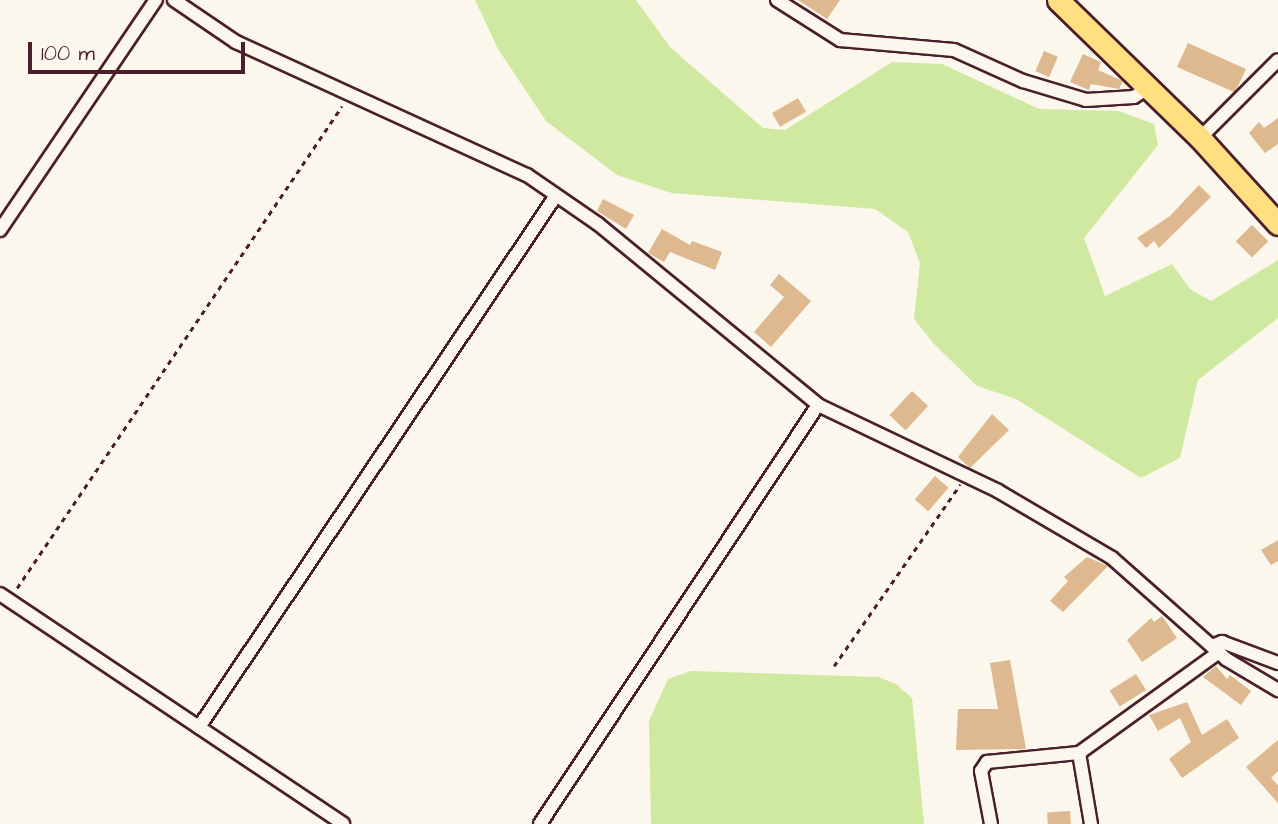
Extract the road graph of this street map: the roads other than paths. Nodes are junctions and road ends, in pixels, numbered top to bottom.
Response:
1 (156, 0) edge
2 (174, 0) edge
3 (777, 0) edge
4 (1058, 0) edge
5 (1278, 60) edge
6 (1149, 86) junction
7 (1200, 138) junction
8 (555, 197) junction
9 (1278, 224) edge
10 (0, 230) edge
11 (818, 405) junction
12 (5, 597) edge
13 (1215, 649) junction
14 (1278, 663) edge
15 (1278, 690) edge
16 (199, 727) junction
17 (1079, 753) junction
18 (343, 824) edge
19 (540, 824) edge
20 (991, 824) edge
21 (1091, 824) edge

1 - 10 street
2 - 8 street
3 - 6 street
4 - 6 highway
5 - 7 street
6 - 7 highway
7 - 9 highway
8 - 11 street
8 - 16 street
11 - 13 street
11 - 19 street
12 - 16 street
13 - 14 street
13 - 15 street
13 - 17 street
16 - 18 street
17 - 20 street
17 - 21 street

